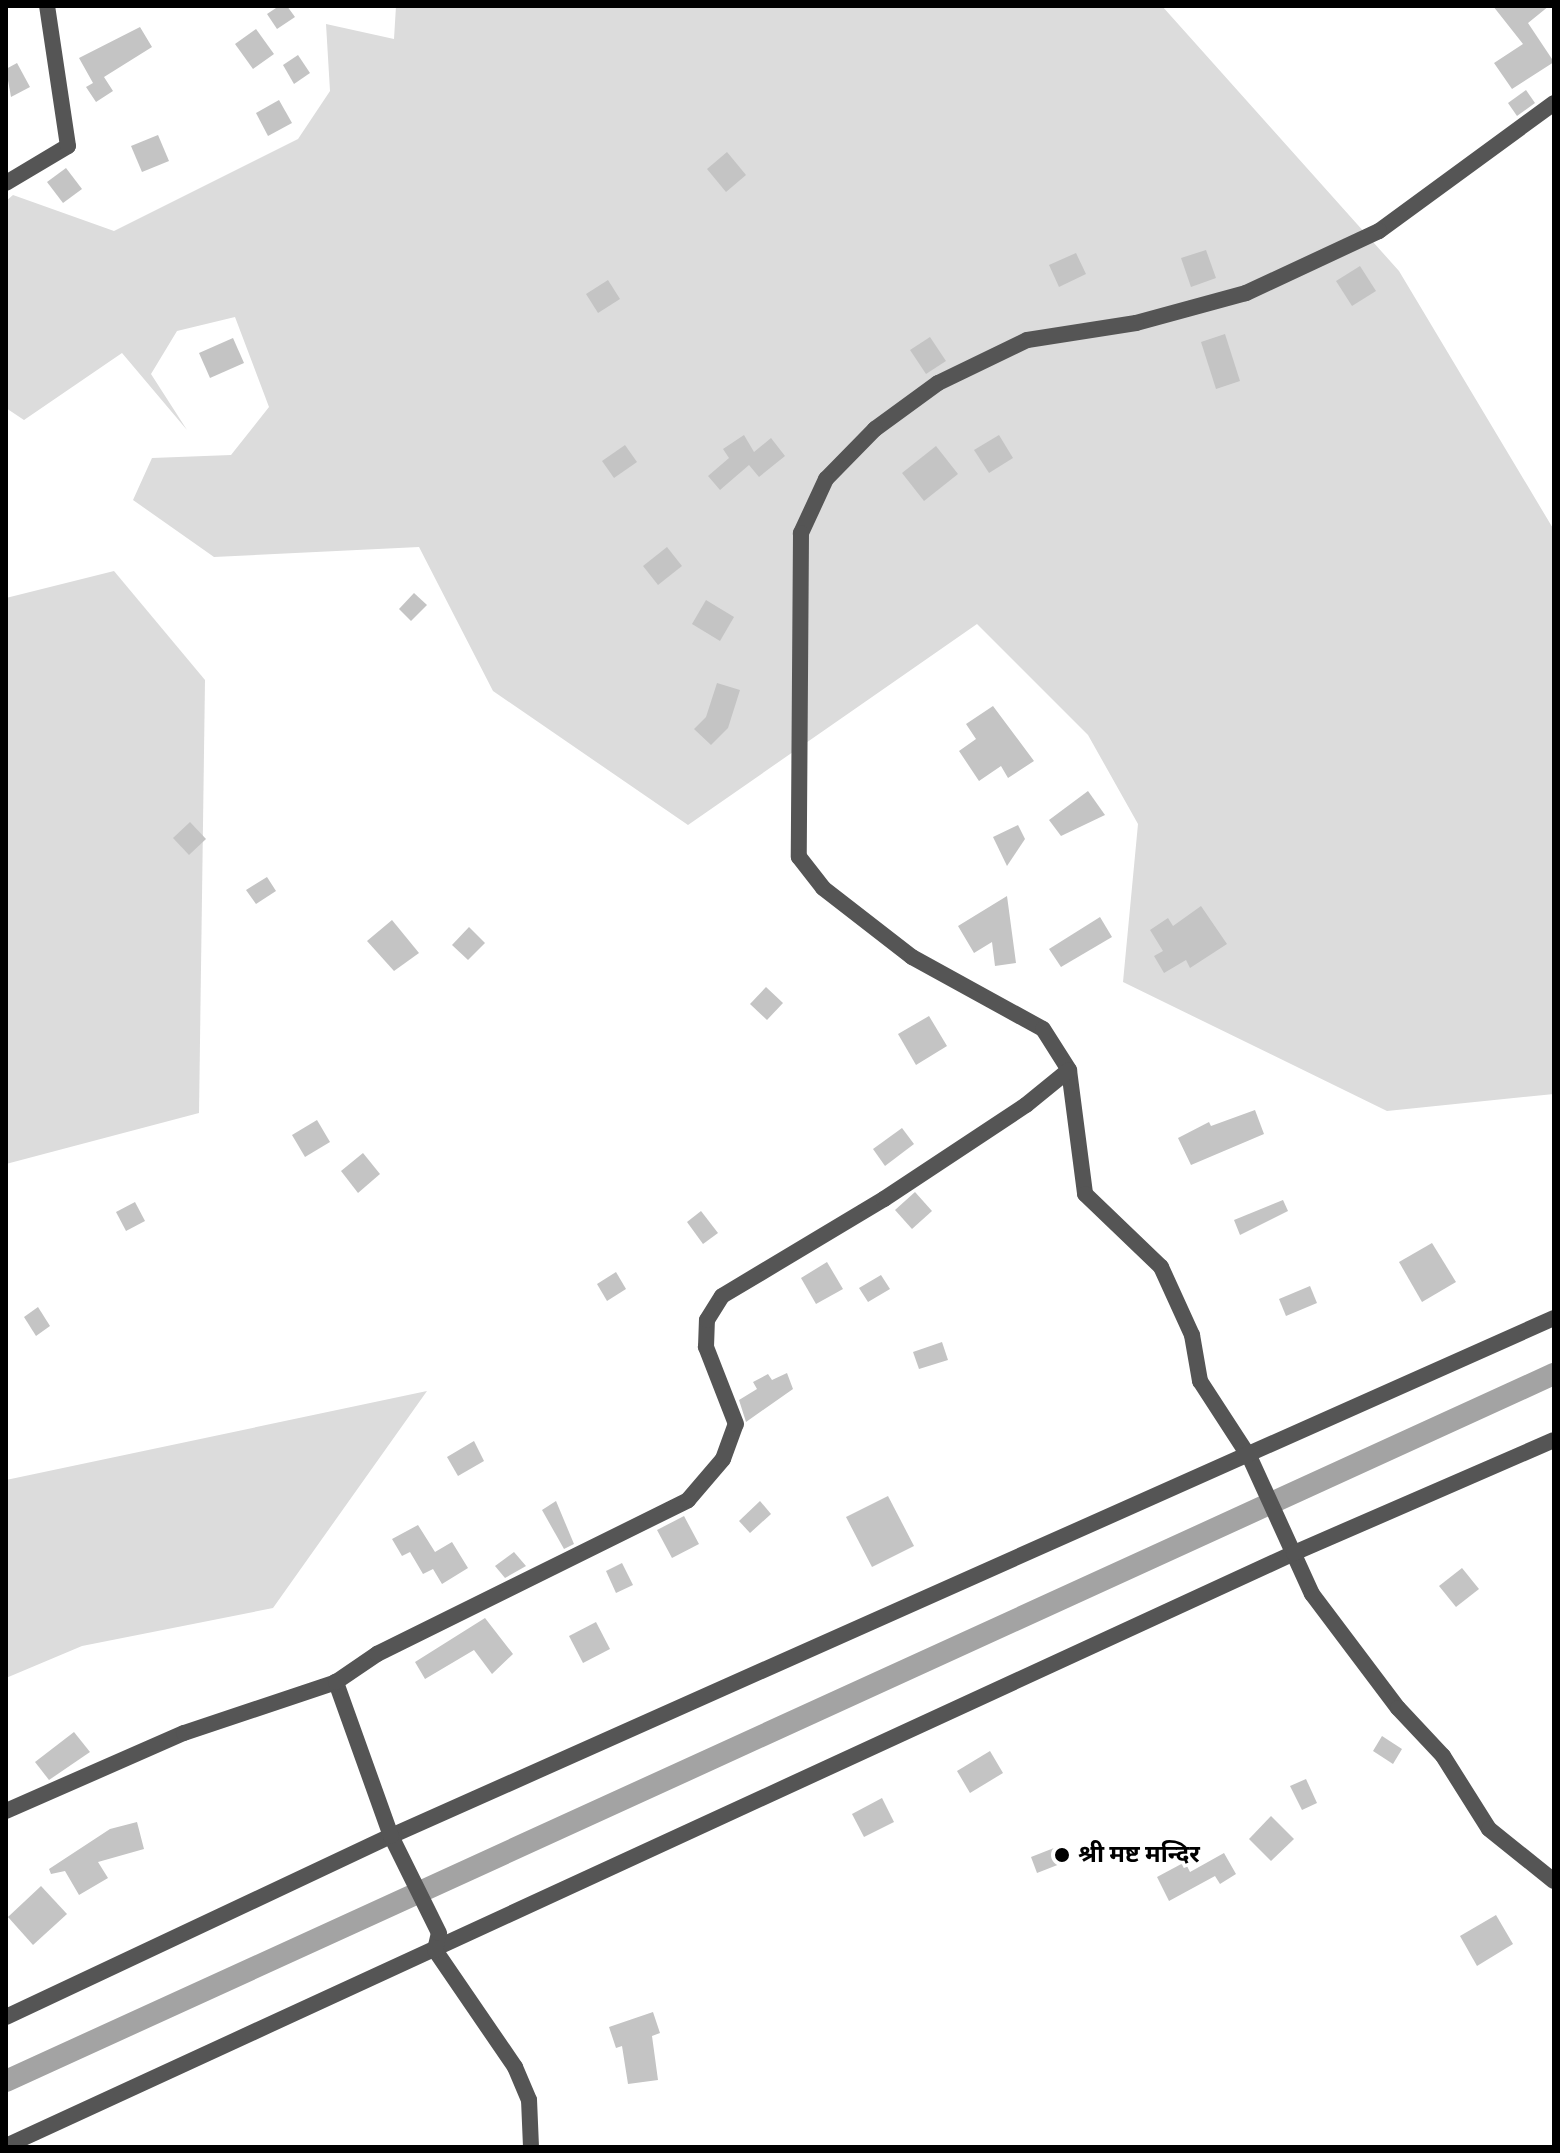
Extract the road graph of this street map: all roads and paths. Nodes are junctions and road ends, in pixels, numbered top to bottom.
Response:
1 (47, 6) edge
2 (1554, 103) edge
3 (6, 183) edge
4 (1069, 1070) junction
5 (1554, 1318) edge
6 (1554, 1440) edge
7 (1251, 1464) junction
8 (1291, 1548) junction
9 (336, 1682) junction
10 (6, 1811) edge
11 (391, 1836) junction
12 (1554, 1881) edge
13 (435, 1950) junction
14 (6, 2017) edge
15 (6, 2146) edge
16 (531, 2147) edge

1 - 3 street
2 - 4 street
4 - 7 street
4 - 9 street
5 - 7 street
6 - 8 street
7 - 8 street
7 - 11 street
8 - 12 street
8 - 13 street
9 - 10 street
9 - 11 street
11 - 13 street
11 - 14 street
13 - 15 street
13 - 16 street

